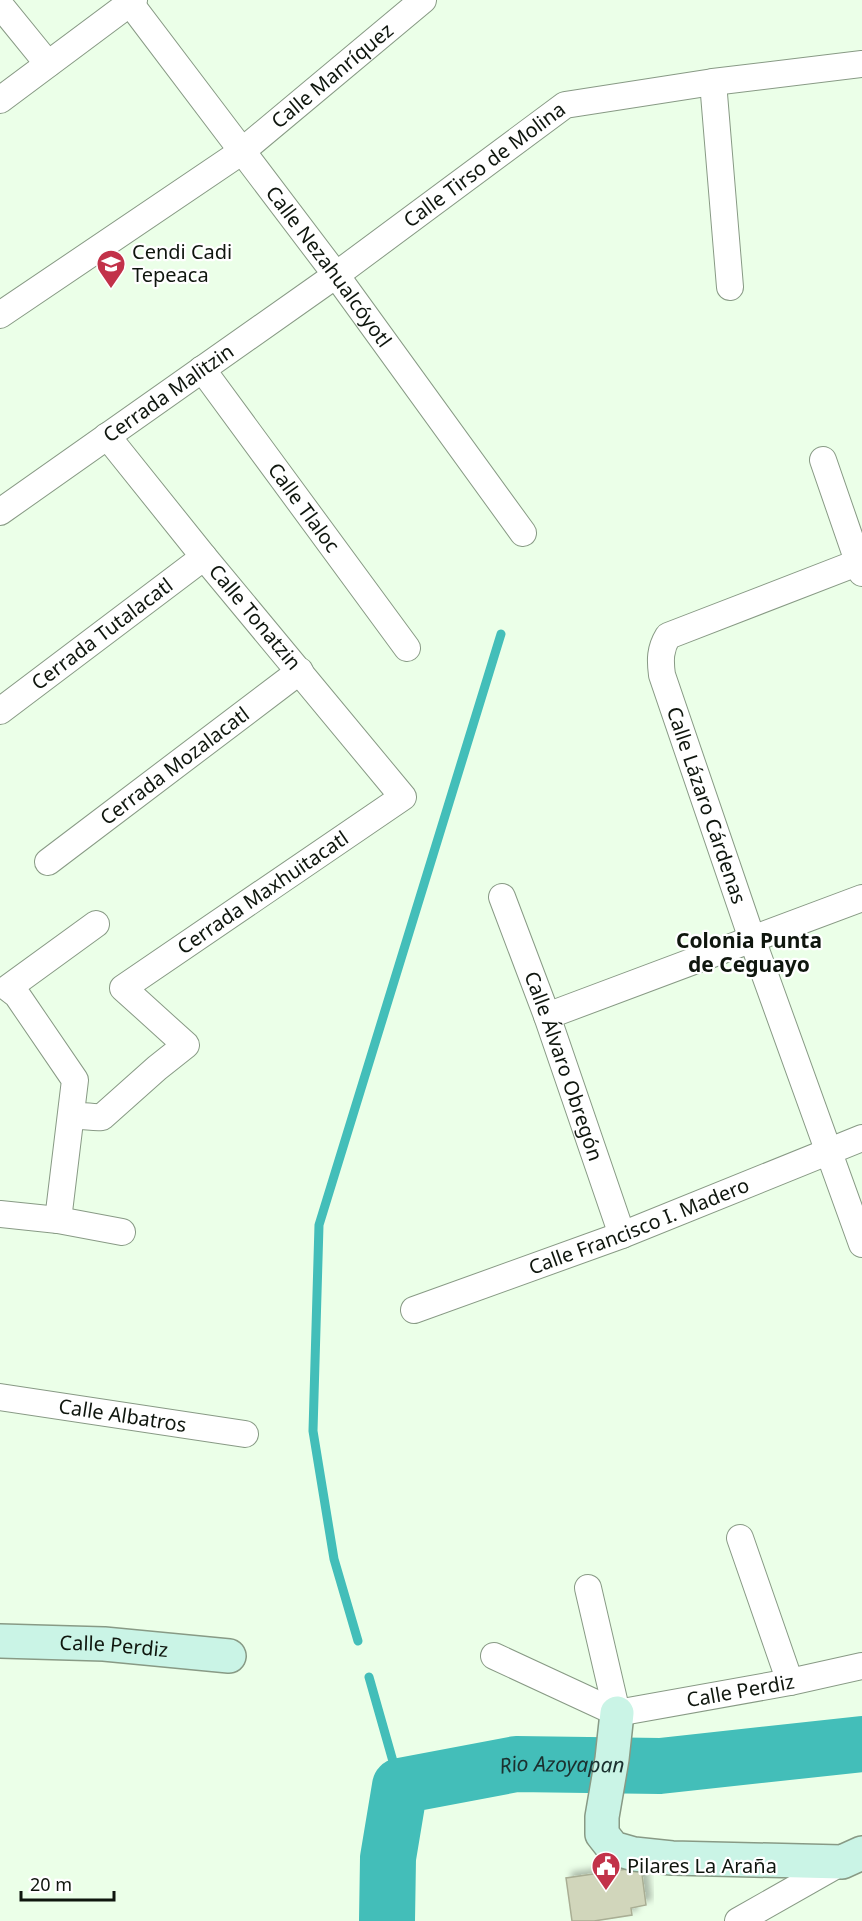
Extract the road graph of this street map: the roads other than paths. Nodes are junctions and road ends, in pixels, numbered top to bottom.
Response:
1 (423, 0) edge
2 (132, 2) edge
3 (0, 5) edge
4 (48, 64) junction
5 (862, 64) edge
6 (713, 82) junction
7 (0, 100) edge
8 (242, 152) junction
9 (336, 275) junction
10 (730, 287) dead end
11 (4, 304) edge
12 (202, 369) junction
13 (107, 436) junction
14 (823, 460) dead end
15 (0, 512) edge
16 (523, 533) dead end
17 (204, 556) junction
18 (861, 565) edge
19 (407, 648) dead end
20 (300, 671) junction
21 (0, 711) edge
22 (403, 797) joint
23 (48, 862) dead end
24 (502, 897) dead end
25 (862, 898) edge
26 (96, 924) dead end
27 (752, 939) junction
28 (547, 1016) junction
29 (71, 1116) junction
30 (862, 1138) edge
31 (828, 1152) junction
32 (0, 1214) edge
33 (58, 1220) junction
34 (122, 1232) dead end
35 (622, 1234) junction
36 (862, 1244) edge
37 (414, 1310) dead end
38 (0, 1397) edge
39 (245, 1434) dead end
40 (740, 1538) dead end
41 (588, 1588) dead end
42 (0, 1641) edge
43 (228, 1656) dead end
44 (494, 1656) dead end
45 (862, 1666) edge
46 (790, 1682) junction
47 (617, 1713) junction
48 (852, 1857) edge
49 (738, 1921) edge

1 - 8 street, Calle Manríquez
2 - 4 street
2 - 8 street, Calle Nezahualcóyotl
3 - 4 street
4 - 7 street
5 - 6 street, Calle Tirso de Molina
6 - 9 street, Calle Tirso de Molina
6 - 10 street
8 - 9 street, Calle Nezahualcóyotl
8 - 11 street, Calle Manríquez
9 - 12 street, Cerrada Malitzin
9 - 16 street, Calle Nezahualcóyotl
12 - 13 street, Cerrada Malitzin
12 - 19 street, Calle Tlaloc
13 - 15 street, Cerrada Malitzin
13 - 17 street, Calle Tonatzin
14 - 18 street
17 - 20 street, Calle Tonatzin
17 - 21 street, Cerrada Tutalacatl
18 - 27 street, Calle Lázaro Cárdenas
20 - 22 street, Calle Tonatzin
20 - 23 street, Cerrada Mozalacatl
22 - 29 street, Cerrada Maxhuitacatl
24 - 28 street, Calle Álvaro Obregón
25 - 27 street
26 - 29 street
27 - 28 street
27 - 31 street, Calle Lázaro Cárdenas
28 - 35 street, Calle Álvaro Obregón
29 - 33 street
30 - 31 street, Calle Francisco I. Madero
31 - 35 street, Calle Francisco I. Madero
31 - 36 street, Calle Lázaro Cárdenas
32 - 33 street
33 - 34 street
35 - 37 street, Calle Francisco I. Madero
38 - 39 street, Calle Albatros
40 - 46 street
41 - 47 street
42 - 43 street, Calle Perdiz
44 - 47 street
45 - 46 street, Calle Perdiz
46 - 47 street, Calle Perdiz
47 - 48 street
48 - 49 street

